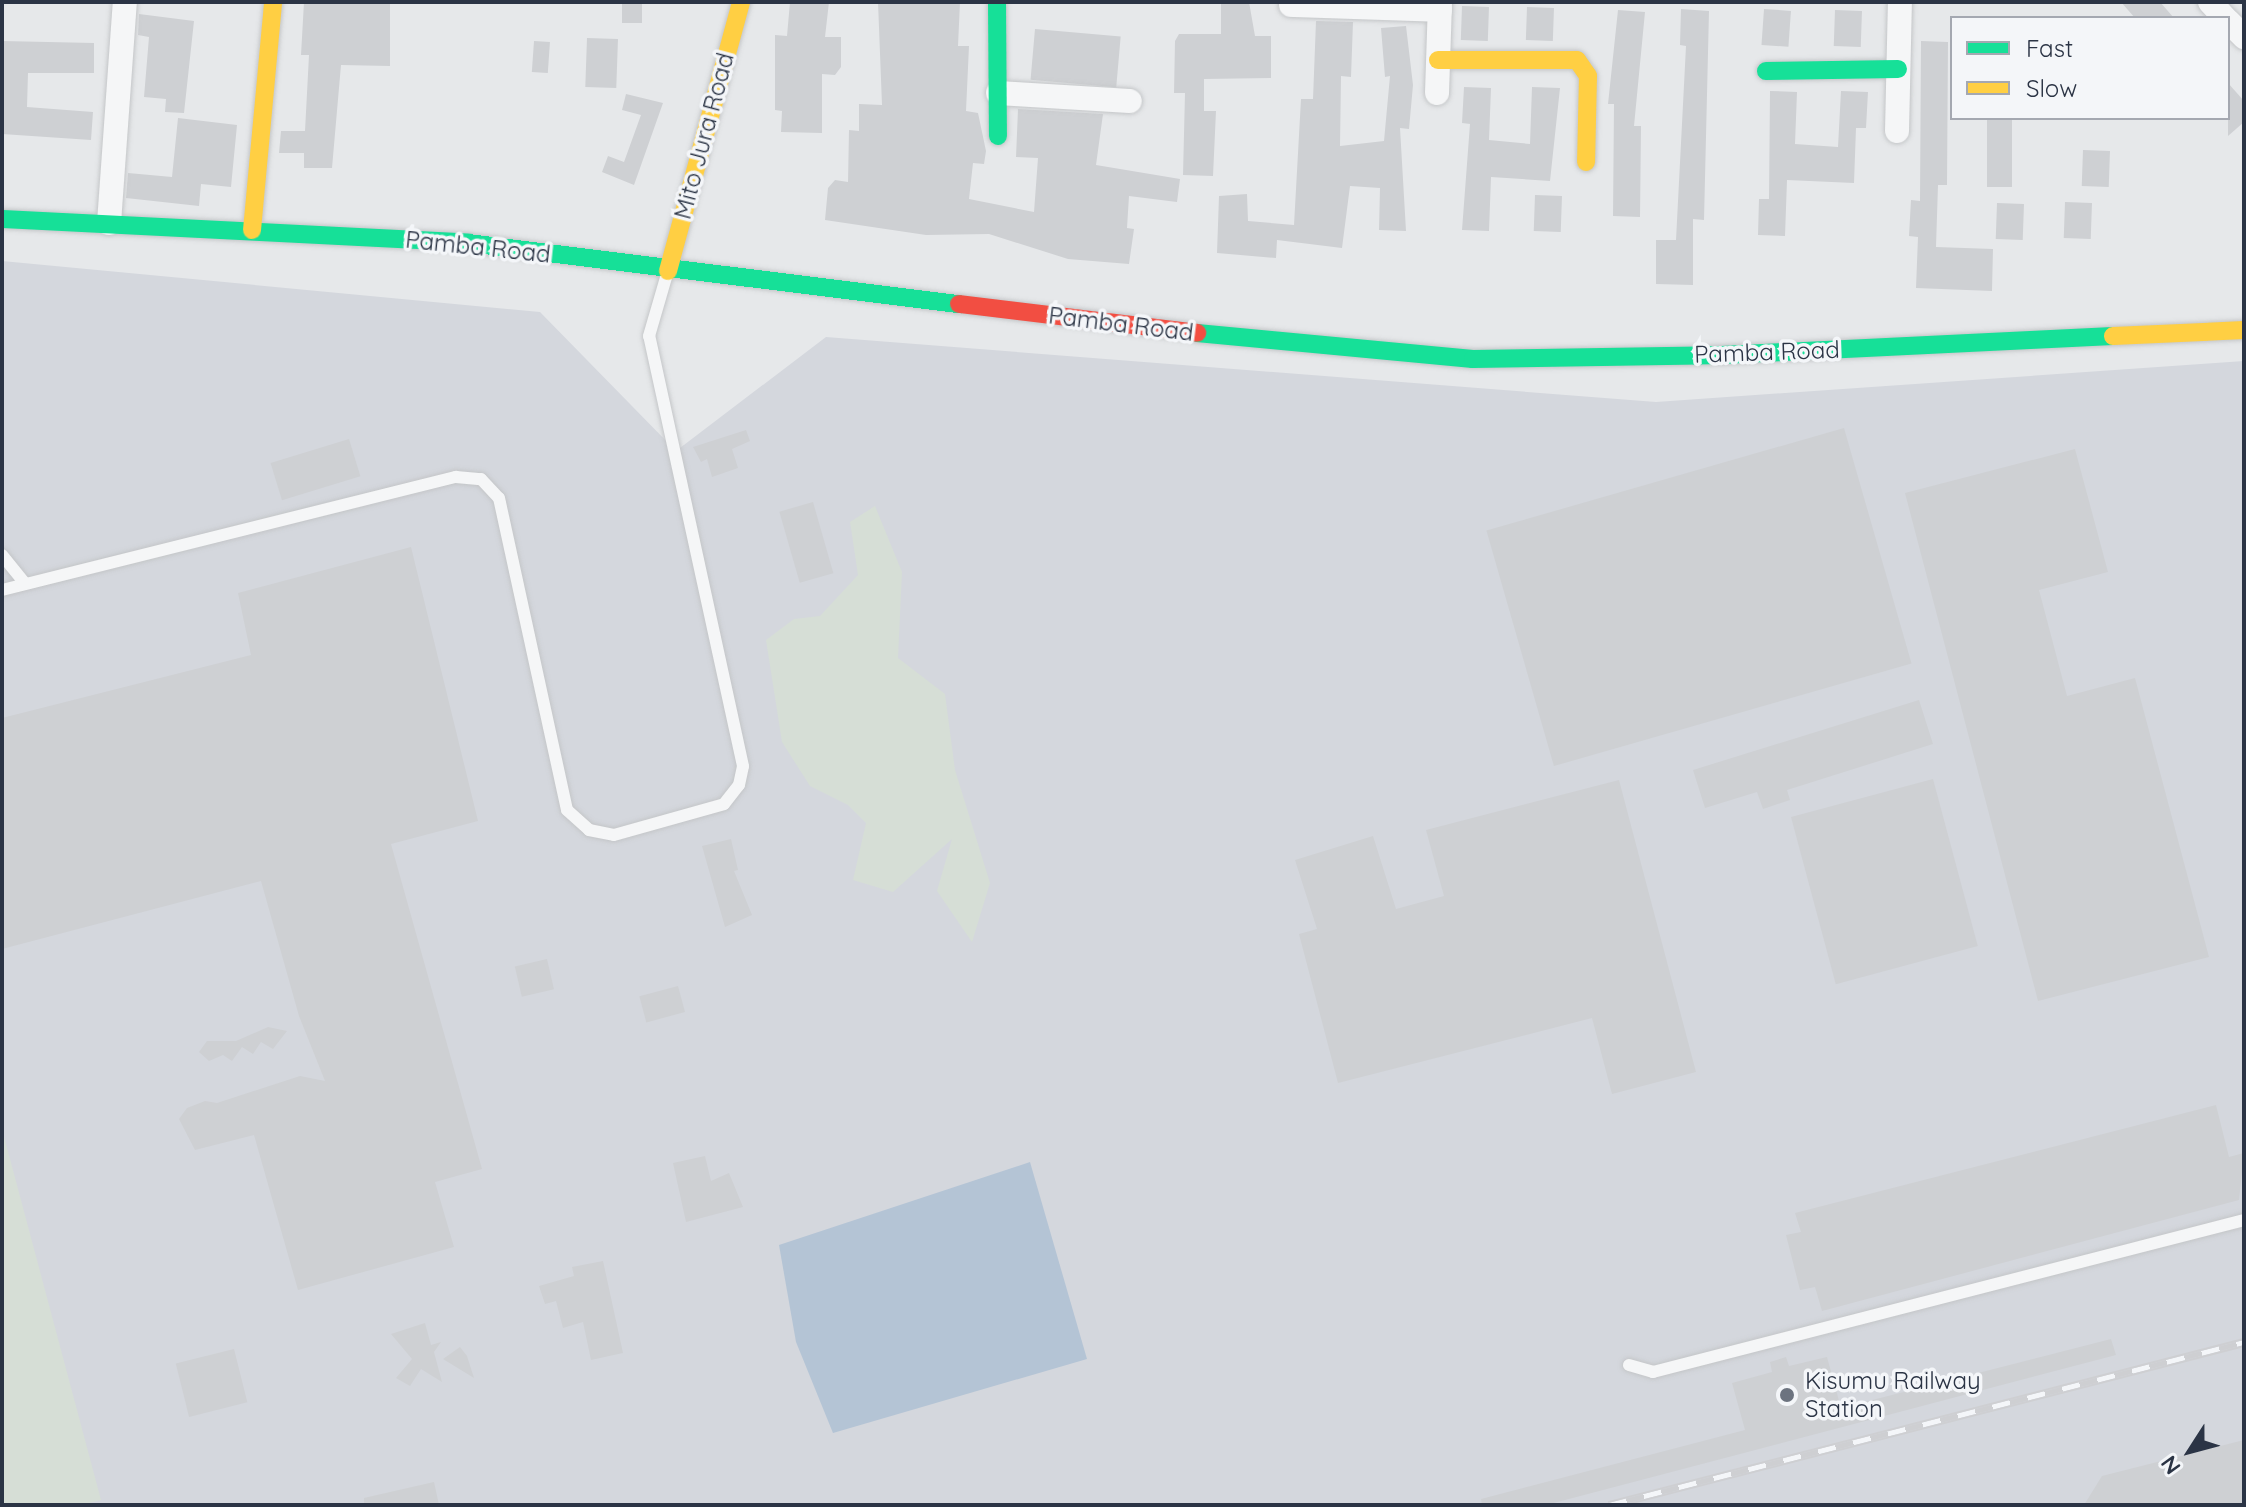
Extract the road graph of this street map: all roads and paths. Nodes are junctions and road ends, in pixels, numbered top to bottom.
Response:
1 (125, 2) edge
2 (273, 2) edge
3 (997, 2) edge
4 (1900, 2) edge
5 (736, 4) edge
6 (1291, 5) dead end
7 (1440, 6) edge
8 (2230, 22) edge
9 (2244, 37) edge
10 (1438, 60) junction
11 (1898, 69) junction
12 (1766, 71) dead end
13 (998, 93) junction
14 (1437, 93) dead end
15 (1130, 101) dead end
16 (1897, 131) dead end
17 (998, 136) dead end
18 (1586, 162) dead end
19 (2, 219) edge
20 (109, 223) junction
21 (252, 230) junction
22 (668, 271) junction
23 (2244, 330) edge
24 (2, 555) edge
25 (25, 583) junction
26 (2, 590) edge
27 (2244, 1220) edge
28 (1629, 1365) dead end

1 - 20 street
2 - 21 main road
3 - 13 main road
4 - 11 street
5 - 22 main road, Mito Jura Road
6 - 7 street
7 - 10 street
8 - 9 street
10 - 14 street
10 - 18 main road
11 - 12 main road
11 - 16 street
13 - 15 street
13 - 17 main road
19 - 20 main road, Pamba Road
20 - 21 main road, Pamba Road
21 - 22 main road, Pamba Road
22 - 23 main road, Pamba Road
22 - 25 lane
24 - 25 lane
25 - 26 lane
27 - 28 lane

